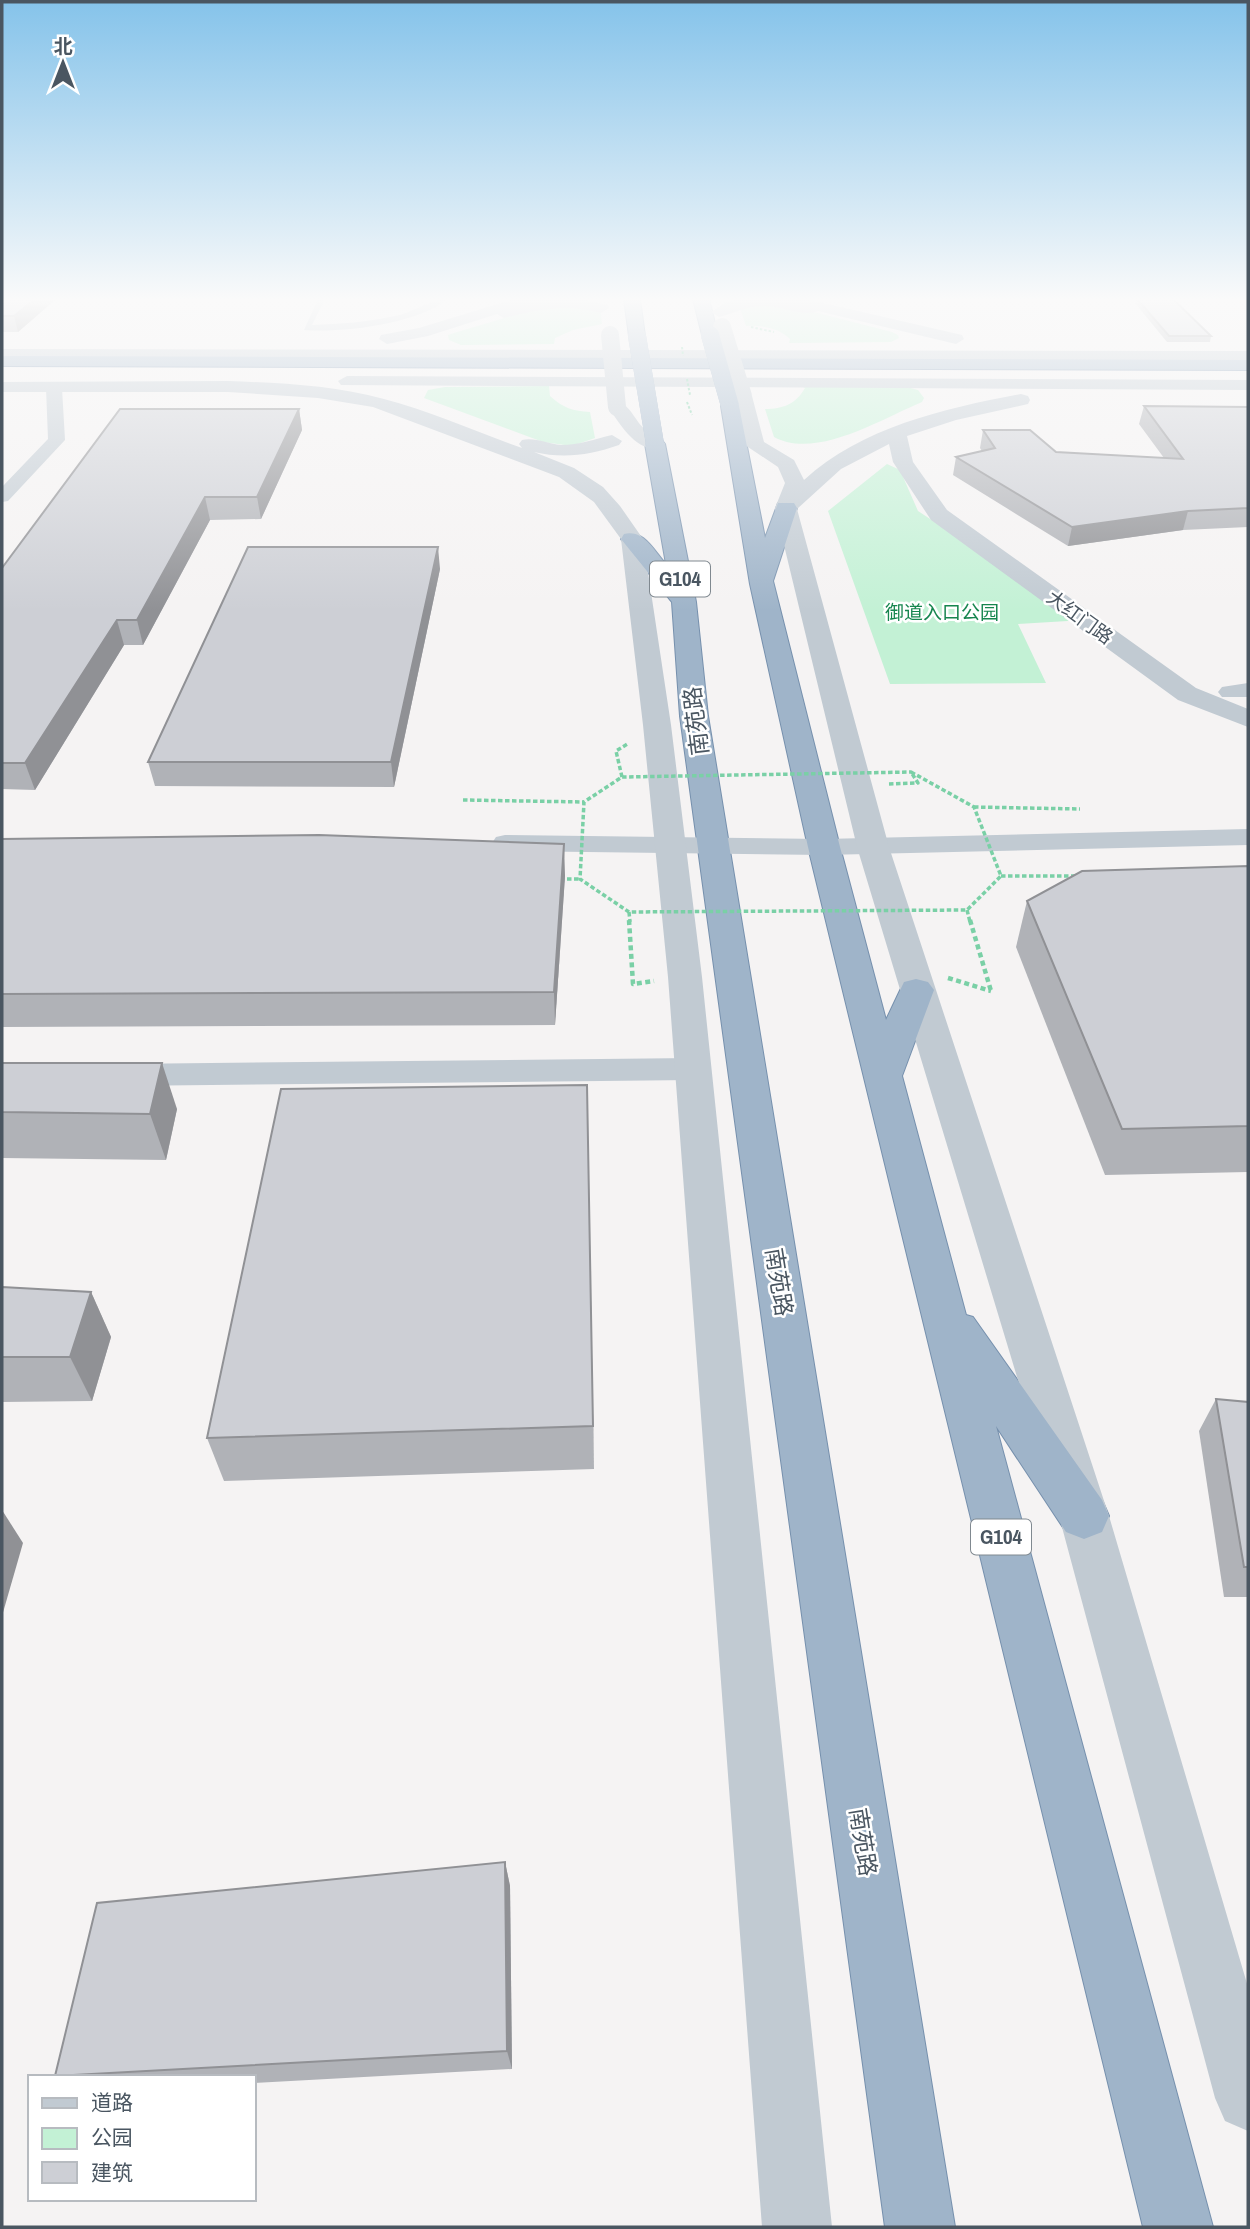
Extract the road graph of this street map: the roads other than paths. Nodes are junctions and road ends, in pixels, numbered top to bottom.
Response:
1 (55, 403) edge
2 (376, 403) edge
3 (413, 403) edge
4 (617, 403) edge
5 (648, 403) edge
6 (736, 403) edge
7 (737, 403) edge
8 (939, 403) edge
9 (1000, 403) edge
10 (617, 407) junction
11 (897, 433) junction
12 (612, 441) junction
13 (655, 444) junction
14 (755, 445) junction
15 (589, 486) junction
16 (924, 495) junction
17 (2, 497) edge
18 (786, 508) junction
19 (632, 539) junction
20 (762, 584) junction
21 (684, 602) junction
22 (1142, 633) dead end
23 (1208, 677) dead end
24 (1242, 694) edge
25 (1248, 719) edge
26 (1248, 837) edge
27 (475, 843) edge
28 (692, 844) junction
29 (873, 846) junction
30 (824, 847) junction
31 (916, 990) junction
32 (693, 1069) junction
33 (85, 1075) edge
34 (883, 1076) junction
35 (943, 1308) junction
36 (1084, 1516) junction
37 (1248, 2098) edge
38 (797, 2227) edge
39 (920, 2227) edge
40 (1178, 2227) edge

1 - 17 street
2 - 15 street
3 - 12 street
4 - 10 street, bridge
5 - 13 highway, 南苑路 / G104, bridge
6 - 20 highway, G104
7 - 14 street
8 - 14 street
9 - 11 street
10 - 12 street
10 - 13 street
11 - 16 street, 大红门路
11 - 18 street
12 - 15 street
13 - 21 highway, 南苑路 / G104
14 - 18 street
15 - 19 street
16 - 22 street, 大红门路
16 - 25 street, 大红门路
18 - 20 highway
18 - 29 street
19 - 21 highway
19 - 28 street
20 - 30 highway, G104
21 - 28 highway, 南苑路 / G104
23 - 24 street
26 - 29 street
27 - 28 street
28 - 30 street
28 - 32 street
28 - 39 highway, 南苑路 / G104
29 - 30 street
29 - 31 street
30 - 34 highway, G104
31 - 34 highway
31 - 36 street
32 - 33 street
32 - 38 street
34 - 35 highway, G104
35 - 36 highway
35 - 40 highway, G104
36 - 37 street

